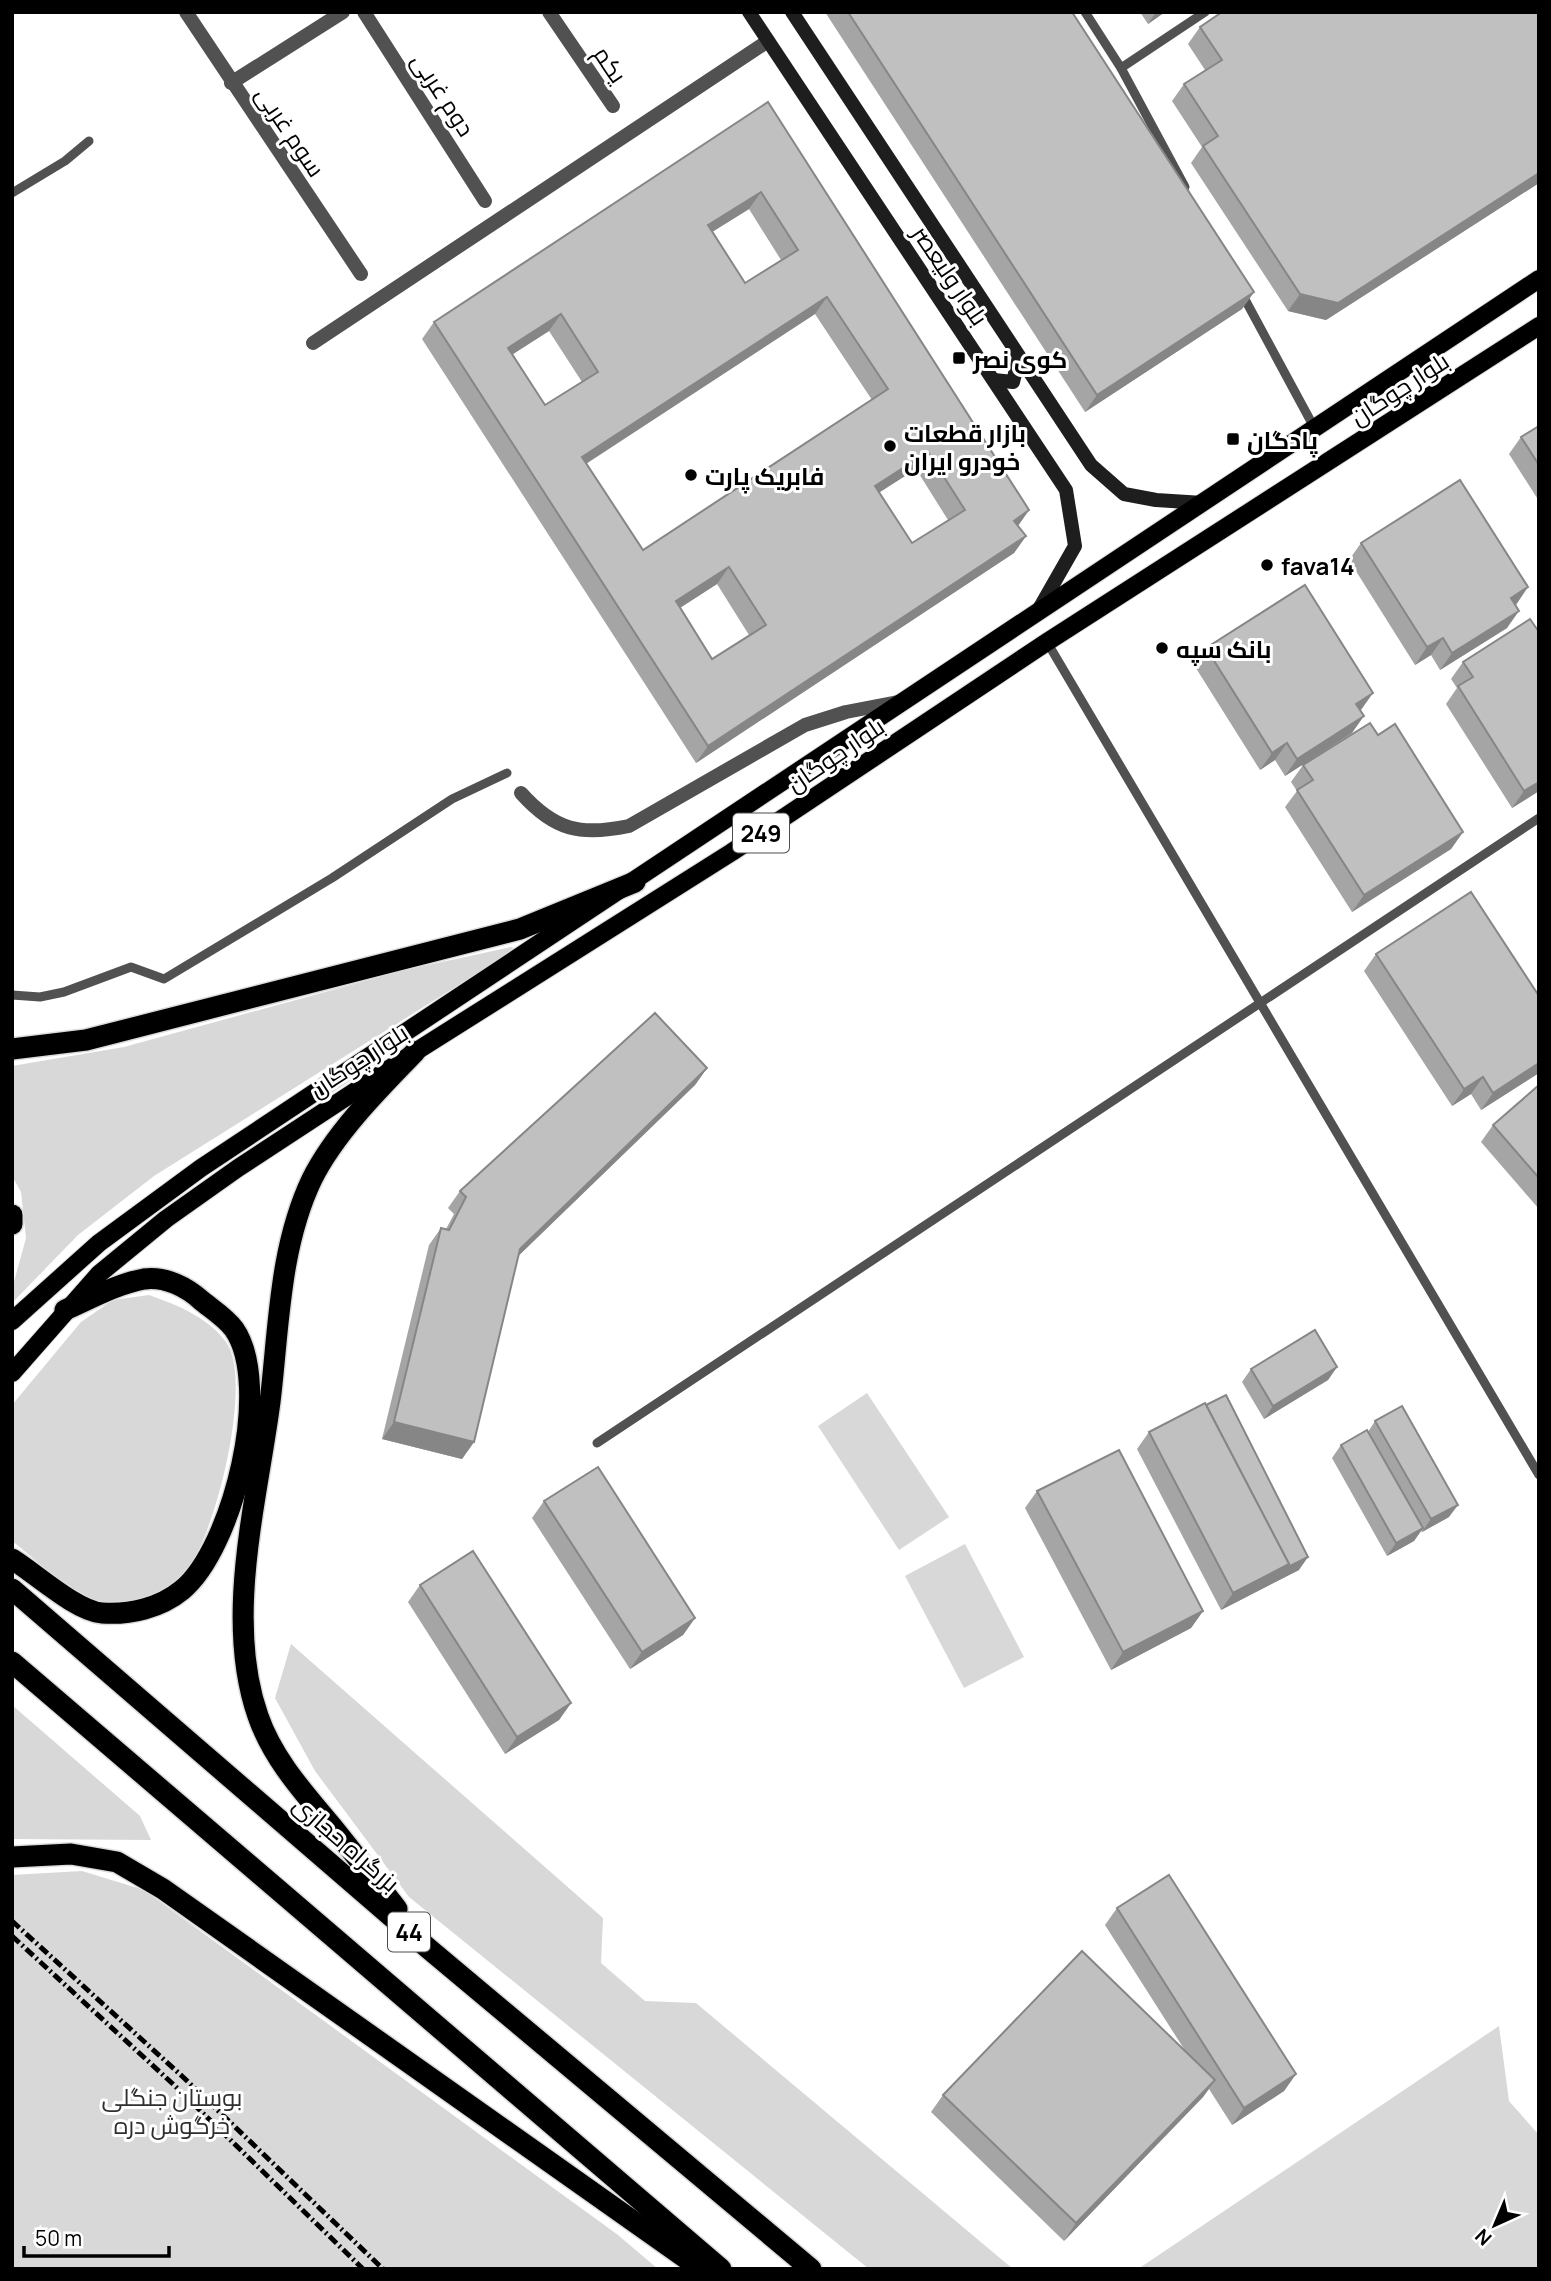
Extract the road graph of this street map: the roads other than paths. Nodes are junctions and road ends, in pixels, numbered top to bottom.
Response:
1 (186, 12) edge
2 (343, 12) edge
3 (363, 12) edge
4 (549, 12) edge
5 (749, 12) edge
6 (792, 12) edge
7 (1085, 12) edge
8 (1205, 12) edge
9 (768, 41) junction
10 (1121, 68) junction
11 (231, 83) junction
12 (613, 106) dead end
13 (89, 141) dead end
14 (12, 193) edge
15 (485, 201) dead end
16 (1192, 201) edge
17 (361, 274) dead end
18 (1539, 279) edge
19 (1237, 285) edge
20 (1539, 326) edge
21 (313, 342) dead end
22 (1019, 357) junction
23 (994, 380) junction
24 (1315, 429) junction
25 (1203, 503) junction
26 (1039, 609) junction
27 (1047, 642) junction
28 (906, 701) junction
29 (507, 773) dead end
30 (521, 793) dead end
31 (1539, 818) edge
32 (635, 882) junction
33 (12, 995) edge
34 (1260, 1006) junction
35 (12, 1049) edge
36 (415, 1052) junction
37 (12, 1215) edge
38 (12, 1224) edge
39 (65, 1310) junction
40 (12, 1321) edge
41 (12, 1373) edge
42 (597, 1443) dead end
43 (1539, 1475) edge
44 (12, 1559) edge
45 (12, 1589) edge
46 (12, 1662) edge
47 (12, 1857) edge
48 (429, 1949) junction
49 (701, 2269) edge
50 (721, 2269) edge
51 (811, 2269) edge

1 - 11 street, سوم غربی
2 - 11 street
3 - 15 street, دوم غربی
4 - 12 street, یکم
5 - 9 main road, بلوار ولیعصر
6 - 22 main road, بلوار ولیعصر
7 - 10 lane
8 - 10 lane
9 - 21 street
9 - 23 main road, بلوار ولیعصر
10 - 16 lane
11 - 17 street, سوم غربی
13 - 14 lane
18 - 24 main road, بلوار چوگان / 249
19 - 24 lane
20 - 27 main road, بلوار چوگان / 249
22 - 23 main road
22 - 25 main road, بلوار ولیعصر
23 - 26 main road, بلوار ولیعصر
24 - 25 main road, بلوار چوگان / 249
25 - 26 main road, بلوار چوگان / 249
26 - 28 main road, بلوار چوگان / 249
27 - 34 lane
27 - 36 main road, بلوار چوگان / 249
28 - 30 street
28 - 32 main road, بلوار چوگان / 249
29 - 33 lane
31 - 34 lane
32 - 35 highway
32 - 40 main road, بلوار چوگان / 249
34 - 42 lane
34 - 43 lane
36 - 39 main road, بلوار چوگان / 249
36 - 48 highway
37 - 38 highway
39 - 41 main road, بلوار چوگان / 249
39 - 44 highway
45 - 48 highway, بزرگراه حجازی / 44
46 - 50 highway, 44
47 - 49 highway
48 - 51 highway, بزرگراه حجازی / 44

